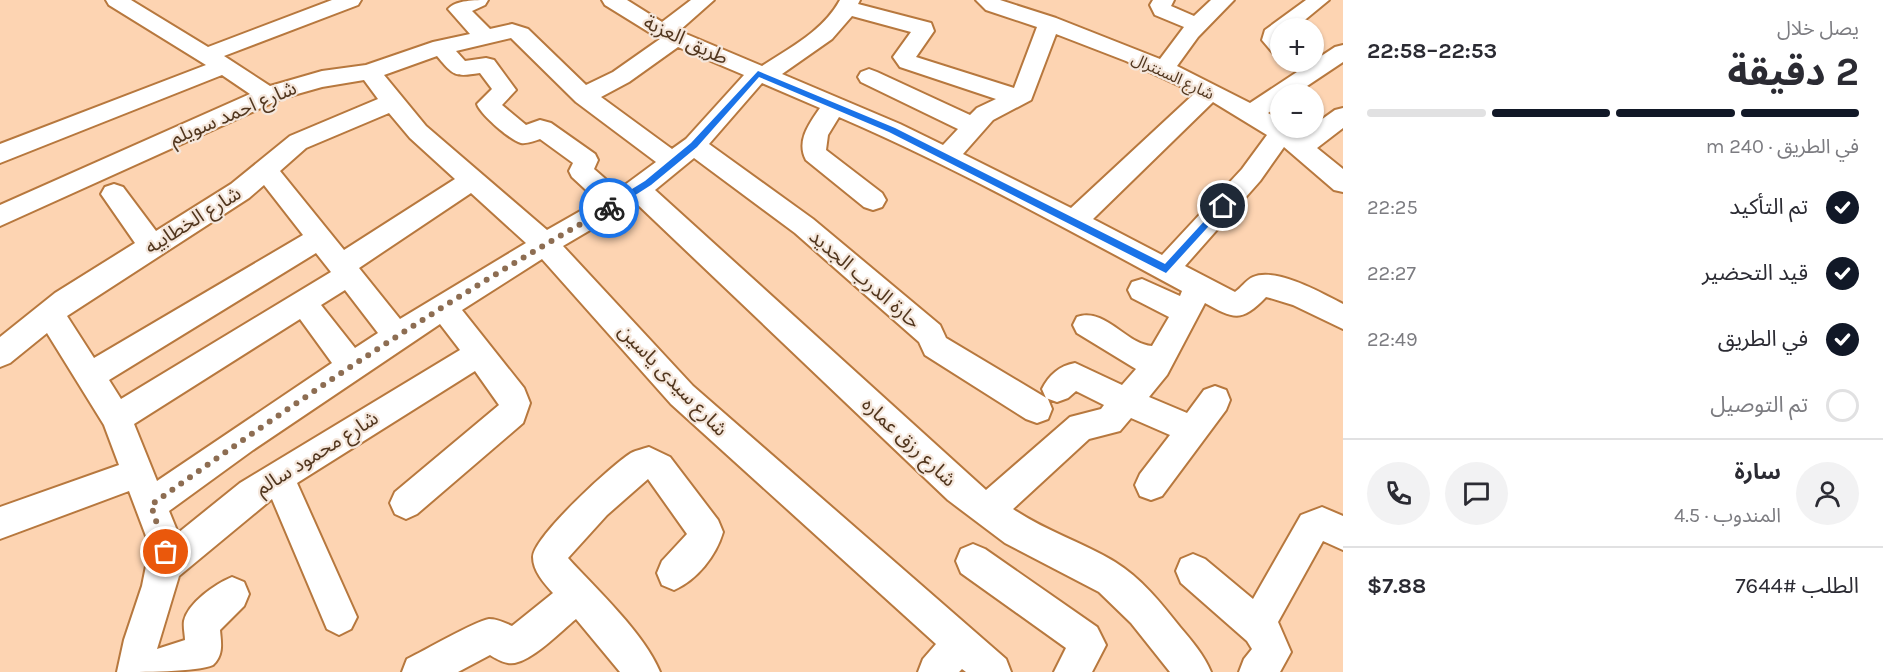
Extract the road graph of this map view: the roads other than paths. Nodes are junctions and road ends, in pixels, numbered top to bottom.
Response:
1 (116, 0) edge
2 (351, 0) edge
3 (704, 0) edge
4 (986, 0) edge
5 (1224, 0) edge
6 (1318, 0) edge
7 (616, 1) edge
8 (1162, 2) edge
9 (469, 4) edge
10 (848, 4) edge
11 (1294, 18) edge
12 (1049, 23) junction
13 (1196, 24) junction
14 (512, 31) joint
15 (670, 35) junction
16 (484, 36) junction
17 (441, 47) junction
18 (1343, 52) edge
19 (1324, 60) edge
20 (216, 61) junction
21 (1164, 70) junction
22 (369, 72) junction
23 (1300, 72) edge
24 (760, 75) junction
25 (869, 77) dead end
26 (1210, 92) junction
27 (267, 95) junction
28 (584, 96) junction
29 (1019, 98) junction
30 (393, 102) junction
31 (835, 105) junction
32 (1251, 113) junction
33 (1343, 116) edge
34 (972, 126) junction
35 (1291, 141) junction
36 (0, 154) edge
37 (684, 154) junction
38 (946, 157) junction
39 (266, 170) junction
40 (472, 180) junction
41 (1343, 183) edge
42 (114, 195) dead end
43 (627, 197) junction
44 (873, 200) dead end
45 (0, 216) edge
46 (1074, 221) junction
47 (320, 238) junction
48 (545, 244) junction
49 (152, 246) junction
50 (345, 269) junction
51 (1166, 269) junction
52 (1142, 290) dead end
53 (1192, 299) junction
54 (303, 302) junction
55 (444, 307) junction
56 (50, 314) junction
57 (1343, 317) edge
58 (1087, 325) dead end
59 (397, 336) junction
60 (2, 346) edge
61 (479, 353) junction
62 (351, 366) junction
63 (1157, 366) junction
64 (90, 376) junction
65 (1215, 400) dead end
66 (1127, 402) junction
67 (116, 418) junction
68 (1192, 430) junction
69 (138, 472) junction
70 (278, 476) junction
71 (1151, 485) dead end
72 (406, 502) dead end
73 (151, 505) junction
74 (987, 511) junction
75 (0, 523) edge
76 (1343, 533) edge
77 (973, 561) dead end
78 (165, 566) junction
79 (1193, 571) dead end
80 (674, 573) dead end
81 (232, 594) dead end
82 (578, 595) junction
83 (339, 617) dead end
84 (1260, 628) junction
85 (960, 643) junction
86 (1079, 661) edge
87 (639, 671) edge
88 (135, 672) edge
89 (144, 672) edge
90 (420, 672) edge
91 (936, 672) edge
92 (993, 672) edge
93 (1193, 672) edge
94 (1257, 672) edge

1 - 20 street
2 - 20 street
3 - 15 street
4 - 12 street, شارع السنترال
5 - 13 street
6 - 11 street
7 - 15 street, طريق العزبة
8 - 13 street
9 - 16 street
10 - 24 street
10 - 29 street
12 - 21 street, شارع السنترال
12 - 29 street
13 - 21 street
14 - 16 street, شارع احمد سويلم
14 - 28 street, حارة الدرب الجديد
15 - 24 street, طريق العزبة
15 - 28 street
16 - 17 street, شارع احمد سويلم
17 - 22 street, شارع احمد سويلم
17 - 43 street, شارع رزق عماره
18 - 19 street
20 - 27 street
20 - 36 street
21 - 26 street, شارع السنترال
22 - 27 street, شارع احمد سويلم
22 - 30 street, شارع سيدى ياسين
23 - 32 street
24 - 31 street, طريق العزبة
24 - 37 street
25 - 34 street
26 - 32 street, شارع السنترال
26 - 46 street
27 - 45 street, شارع احمد سويلم
28 - 37 street, حارة الدرب الجديد
29 - 34 street
30 - 39 street, شارع الخطابيه
30 - 40 street, شارع سيدى ياسين
31 - 38 street, طريق العزبة
31 - 44 street
32 - 35 street, شارع السنترال
33 - 35 street
34 - 38 street
35 - 41 street, شارع السنترال
35 - 51 street
37 - 43 street
37 - 66 street, حارة الدرب الجديد
38 - 46 street, طريق العزبة
39 - 47 street
39 - 49 street, شارع الخطابيه
40 - 48 street, شارع سيدى ياسين
40 - 50 street
42 - 49 street
43 - 48 street
43 - 74 street, شارع رزق عماره
46 - 51 street, طريق العزبة
47 - 50 street
47 - 64 street
48 - 55 street
48 - 85 street, شارع سيدى ياسين
49 - 56 street, شارع الخطابيه
50 - 54 street
50 - 59 street
51 - 53 street, طريق العزبة
52 - 53 street
53 - 57 street, طريق العزبة
53 - 63 street
54 - 62 street
54 - 67 street
55 - 59 street
55 - 61 street
56 - 60 street, شارع الخطابيه
56 - 64 street
58 - 63 street
59 - 62 street
61 - 70 street, شارع محمود سالم
61 - 72 street
62 - 73 street
63 - 66 street
64 - 67 street
65 - 68 street
66 - 68 street
66 - 74 street
67 - 69 street
68 - 71 street
69 - 73 street
69 - 75 street
70 - 78 street, شارع محمود سالم
70 - 83 street
73 - 78 street
74 - 93 street, شارع رزق عماره
76 - 84 street
77 - 86 street
78 - 88 street
79 - 84 street
80 - 82 street
81 - 89 street
82 - 87 street
82 - 90 street
84 - 94 street
85 - 91 street
85 - 92 street, شارع سيدى ياسين

